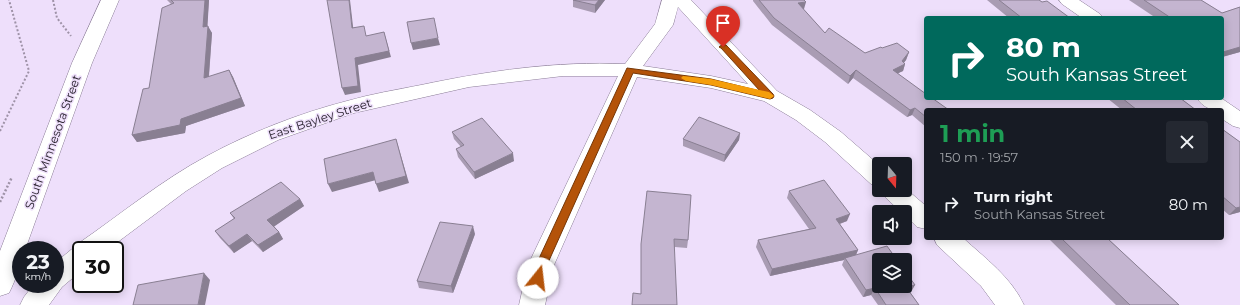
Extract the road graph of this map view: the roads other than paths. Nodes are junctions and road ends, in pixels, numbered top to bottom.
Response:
1 (110, 0) edge
2 (671, 0) edge
3 (681, 0) edge
4 (1068, 0) edge
5 (1091, 16) edge
6 (630, 70) junction
7 (770, 96) junction
8 (1210, 100) edge
9 (1221, 108) edge
10 (1224, 110) edge
11 (1240, 121) edge
12 (872, 172) edge
13 (900, 197) edge
14 (924, 218) edge
15 (948, 240) edge
16 (100, 241) edge
17 (72, 264) edge
18 (64, 270) edge
19 (0, 285) edge
20 (43, 293) edge
21 (33, 305) edge
22 (532, 305) edge
23 (1012, 305) edge

1 - 19 street, South Minnesota Street
2 - 6 street
3 - 7 street
4 - 5 street
6 - 7 street, East Bayley Street
6 - 16 street, East Bayley Street
6 - 22 street
7 - 12 street
8 - 9 street
10 - 11 street
13 - 14 street
15 - 23 street
17 - 18 street
20 - 21 street

